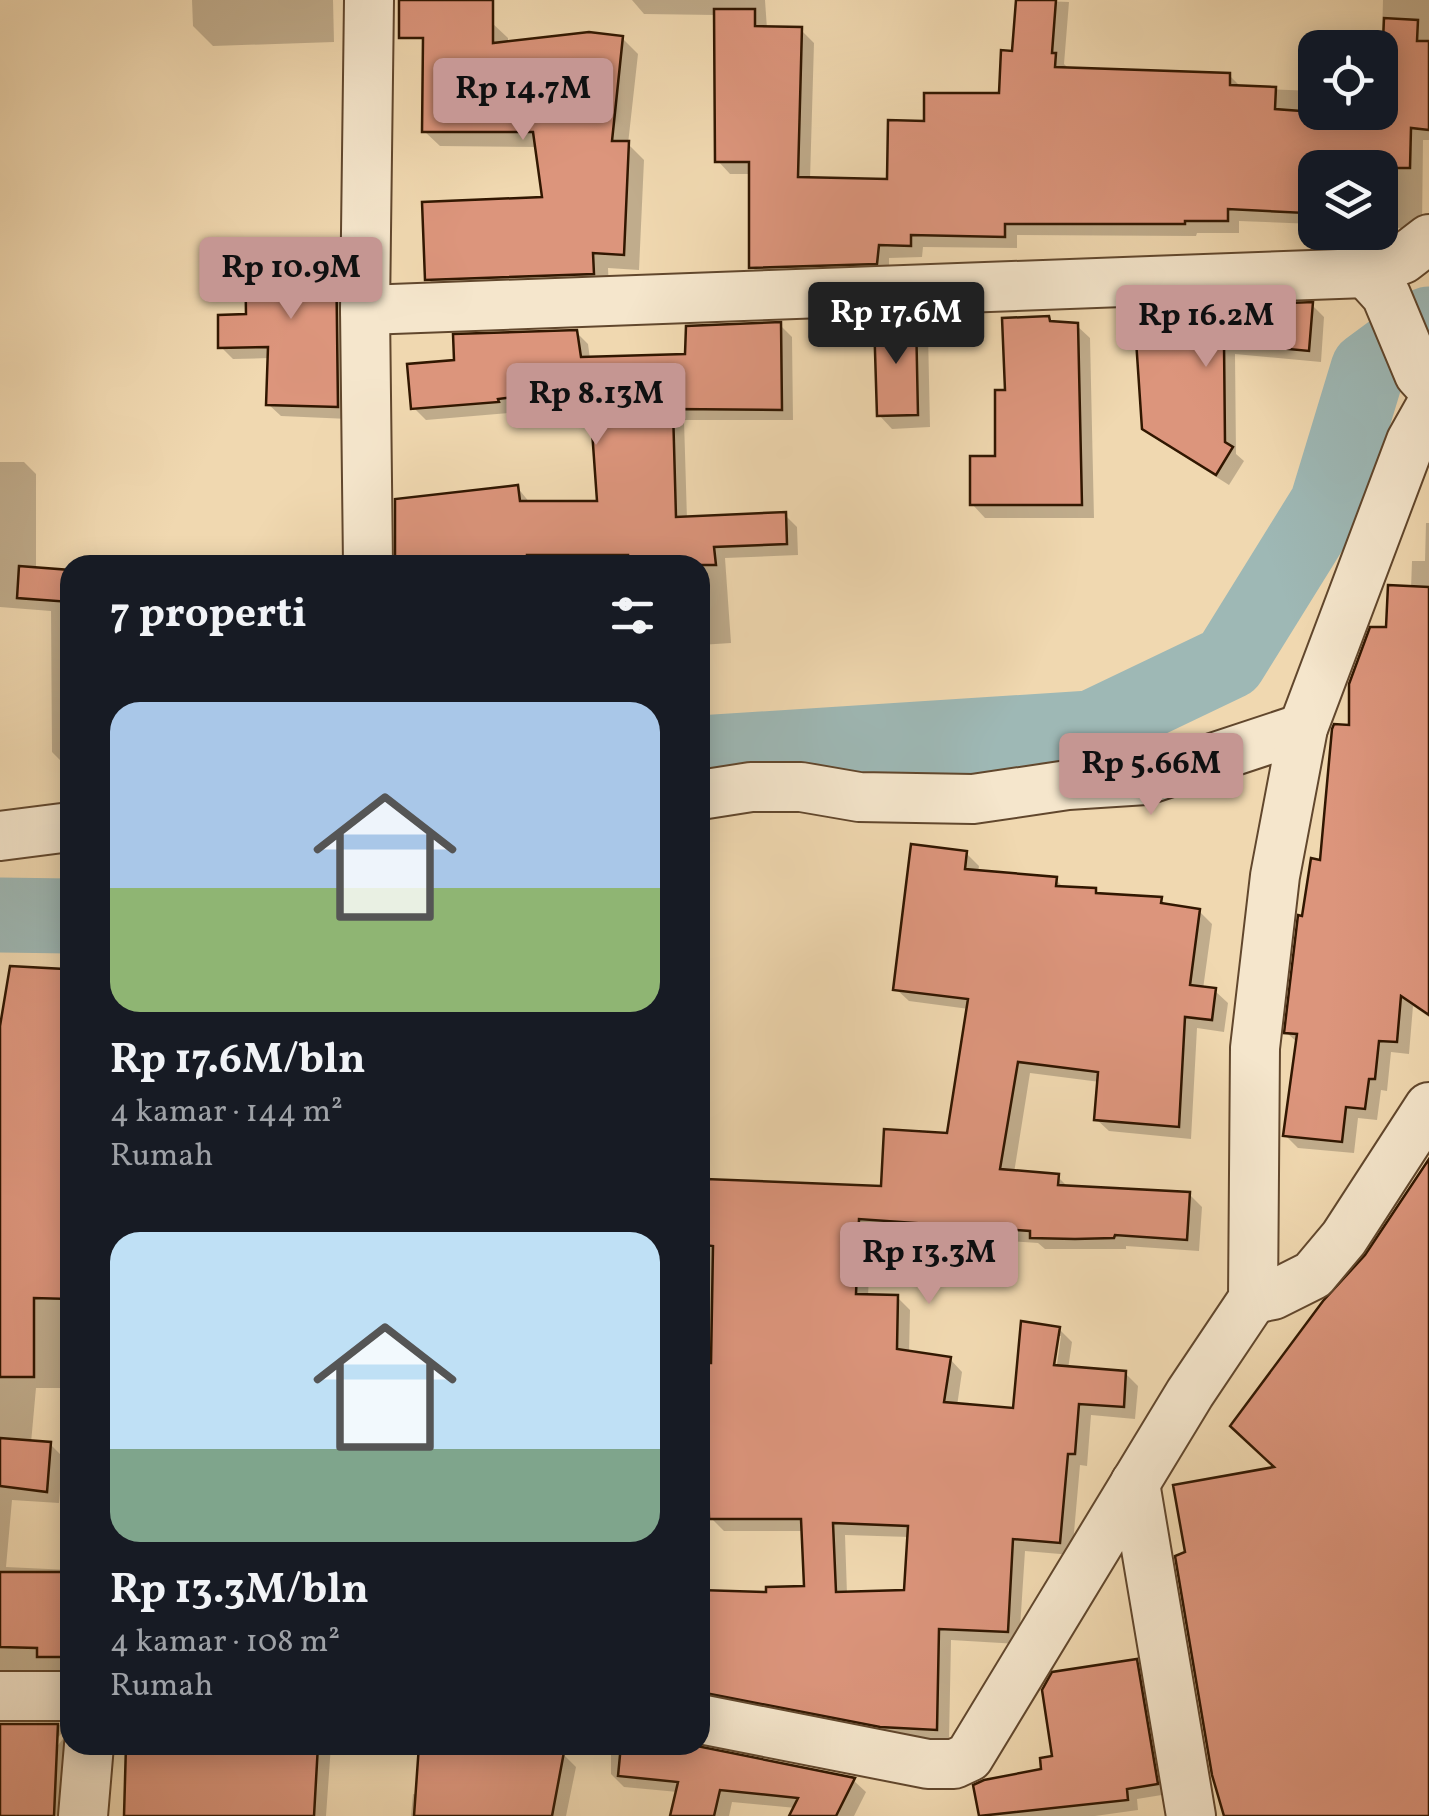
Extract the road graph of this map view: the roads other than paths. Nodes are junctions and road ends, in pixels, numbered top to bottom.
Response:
1 (369, 0) edge
2 (1429, 239) edge
3 (1376, 284) junction
4 (365, 310) junction
5 (1426, 389) edge
6 (368, 555) edge
7 (1303, 728) junction
8 (710, 793) edge
9 (60, 828) edge
10 (0, 836) edge
11 (1429, 1108) edge
12 (1253, 1300) junction
13 (1135, 1483) junction
14 (0, 1696) edge
15 (60, 1696) edge
16 (710, 1721) edge
17 (88, 1755) edge
18 (83, 1816) edge
19 (1190, 1816) edge

1 - 4 street
2 - 3 street
3 - 4 street
3 - 5 street
4 - 6 street
5 - 7 street
7 - 8 street
7 - 12 street
9 - 10 street
11 - 12 street
12 - 13 street
13 - 16 street
13 - 19 street
14 - 15 street
17 - 18 street

